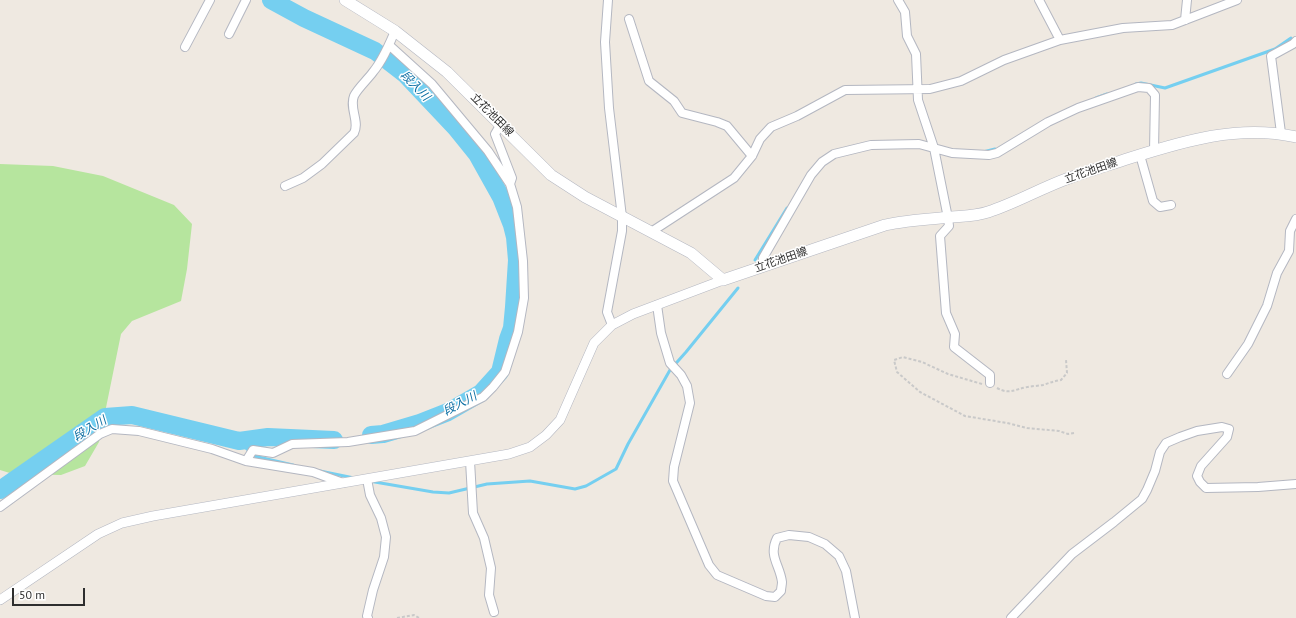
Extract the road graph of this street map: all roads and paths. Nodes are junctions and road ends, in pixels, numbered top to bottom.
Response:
1 (210, 0) edge
2 (246, 0) edge
3 (345, 0) edge
4 (608, 0) edge
5 (898, 0) edge
6 (1038, 0) edge
7 (1187, 0) edge
8 (1237, 0) edge
9 (628, 19) dead end
10 (1185, 20) junction
11 (395, 31) junction
12 (229, 34) dead end
13 (1060, 40) junction
14 (1296, 41) edge
15 (389, 45) junction
16 (185, 47) dead end
17 (917, 90) junction
18 (501, 124) junction
19 (1281, 133) junction
20 (1296, 137) edge
21 (934, 148) junction
22 (1154, 150) junction
23 (1140, 155) junction
24 (752, 156) junction
25 (510, 184) junction
26 (285, 186) dead end
27 (1171, 205) dead end
28 (622, 217) junction
29 (948, 218) junction
30 (1296, 219) edge
31 (651, 232) junction
32 (762, 267) junction
33 (724, 280) junction
34 (657, 305) junction
35 (612, 325) junction
36 (1066, 360) dead end
37 (1227, 374) dead end
38 (990, 383) junction
39 (1074, 433) dead end
40 (246, 461) junction
41 (470, 461) junction
42 (367, 479) junction
43 (343, 483) junction
44 (1296, 484) edge
45 (0, 507) edge
46 (0, 600) edge
47 (494, 612) dead end
48 (368, 618) edge
49 (397, 618) edge
50 (419, 618) edge
51 (855, 618) edge
52 (1011, 618) edge

1 - 16 street
2 - 12 street
3 - 11 main road, 立花池田線
4 - 28 street
5 - 17 street
6 - 13 street
7 - 10 street
8 - 10 street
9 - 24 street
10 - 13 street
11 - 15 street
11 - 18 main road, 立花池田線
13 - 17 street
14 - 19 street
15 - 25 street
15 - 26 street
17 - 21 street
17 - 24 street
18 - 25 street
18 - 28 main road, 立花池田線
19 - 20 main road, 立花池田線
19 - 22 main road, 立花池田線
21 - 22 street
21 - 29 street
21 - 32 street
22 - 23 main road, 立花池田線
23 - 27 street
23 - 29 main road, 立花池田線
24 - 31 street
25 - 40 street
28 - 31 main road, 立花池田線
28 - 35 street
29 - 32 main road, 立花池田線
29 - 38 street
30 - 37 street
31 - 33 main road, 立花池田線
32 - 33 main road, 立花池田線
33 - 34 street
34 - 35 street
34 - 51 street
35 - 41 street
36 - 38 path
38 - 39 path
40 - 43 street
40 - 45 street
41 - 42 street
41 - 47 street
42 - 43 street
42 - 48 street
43 - 46 street
44 - 52 street
49 - 50 path

